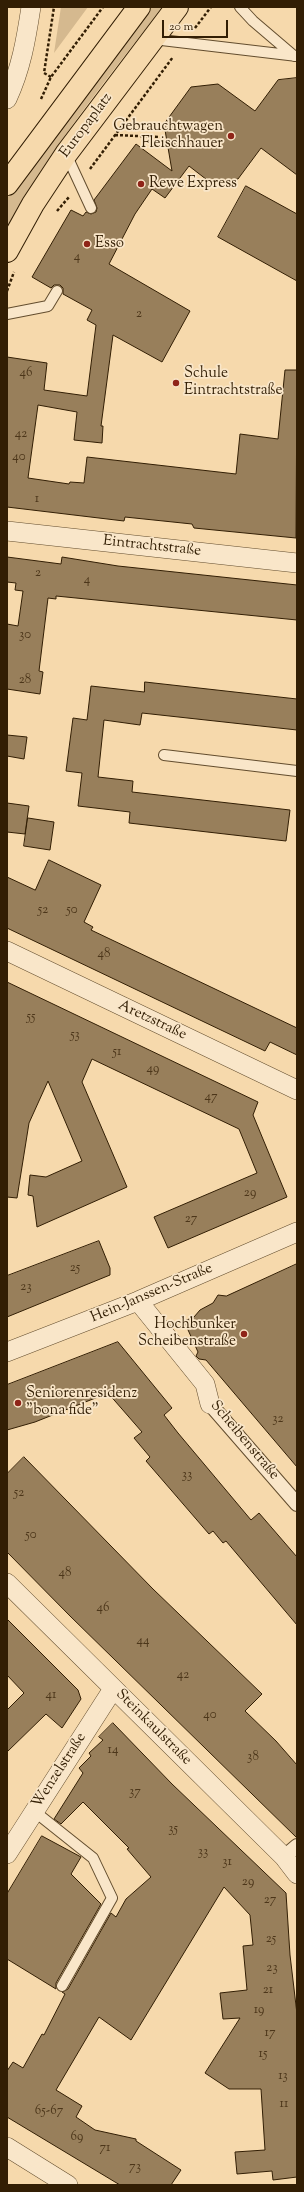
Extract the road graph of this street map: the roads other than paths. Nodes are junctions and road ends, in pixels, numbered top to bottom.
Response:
1 (31, 7) edge
2 (139, 7) edge
3 (177, 7) edge
4 (240, 7) edge
5 (153, 39) junction
6 (296, 56) edge
7 (7, 99) edge
8 (66, 154) junction
9 (7, 184) edge
10 (91, 208) dead end
11 (12, 260) edge
12 (57, 291) dead end
13 (7, 314) edge
14 (7, 531) edge
15 (297, 563) edge
16 (164, 755) dead end
17 (297, 771) edge
18 (7, 951) edge
19 (297, 1090) edge
20 (297, 1232) edge
21 (138, 1301) junction
22 (7, 1352) edge
23 (210, 1404) joint
24 (297, 1504) edge
25 (7, 1583) edge
26 (113, 1689) junction
27 (34, 1811) junction
28 (290, 1851) edge
29 (7, 1854) edge
30 (297, 1874) edge
31 (62, 1986) dead end
32 (7, 2147) edge
33 (68, 2185) edge

1 - 7 street
2 - 9 main road, Europaplatz
3 - 5 main road, Europaplatz
4 - 6 lane
5 - 6 lane
5 - 8 main road, Europaplatz
8 - 10 lane
8 - 11 main road, Europaplatz
12 - 13 lane
14 - 15 street, Eintrachtstraße
16 - 17 lane
18 - 19 street, Aretzstraße
20 - 21 street, Hein-Janssen-Straße
21 - 22 street, Hein-Janssen-Straße
21 - 23 street, Scheibenstraße
23 - 24 street, Scheibenstraße
25 - 26 street, Steinkaulstraße
26 - 27 street, Wenzelstraße
26 - 28 street, Steinkaulstraße
27 - 29 street, Wenzelstraße
27 - 31 lane
28 - 30 street, Steinkaulstraße
32 - 33 street

